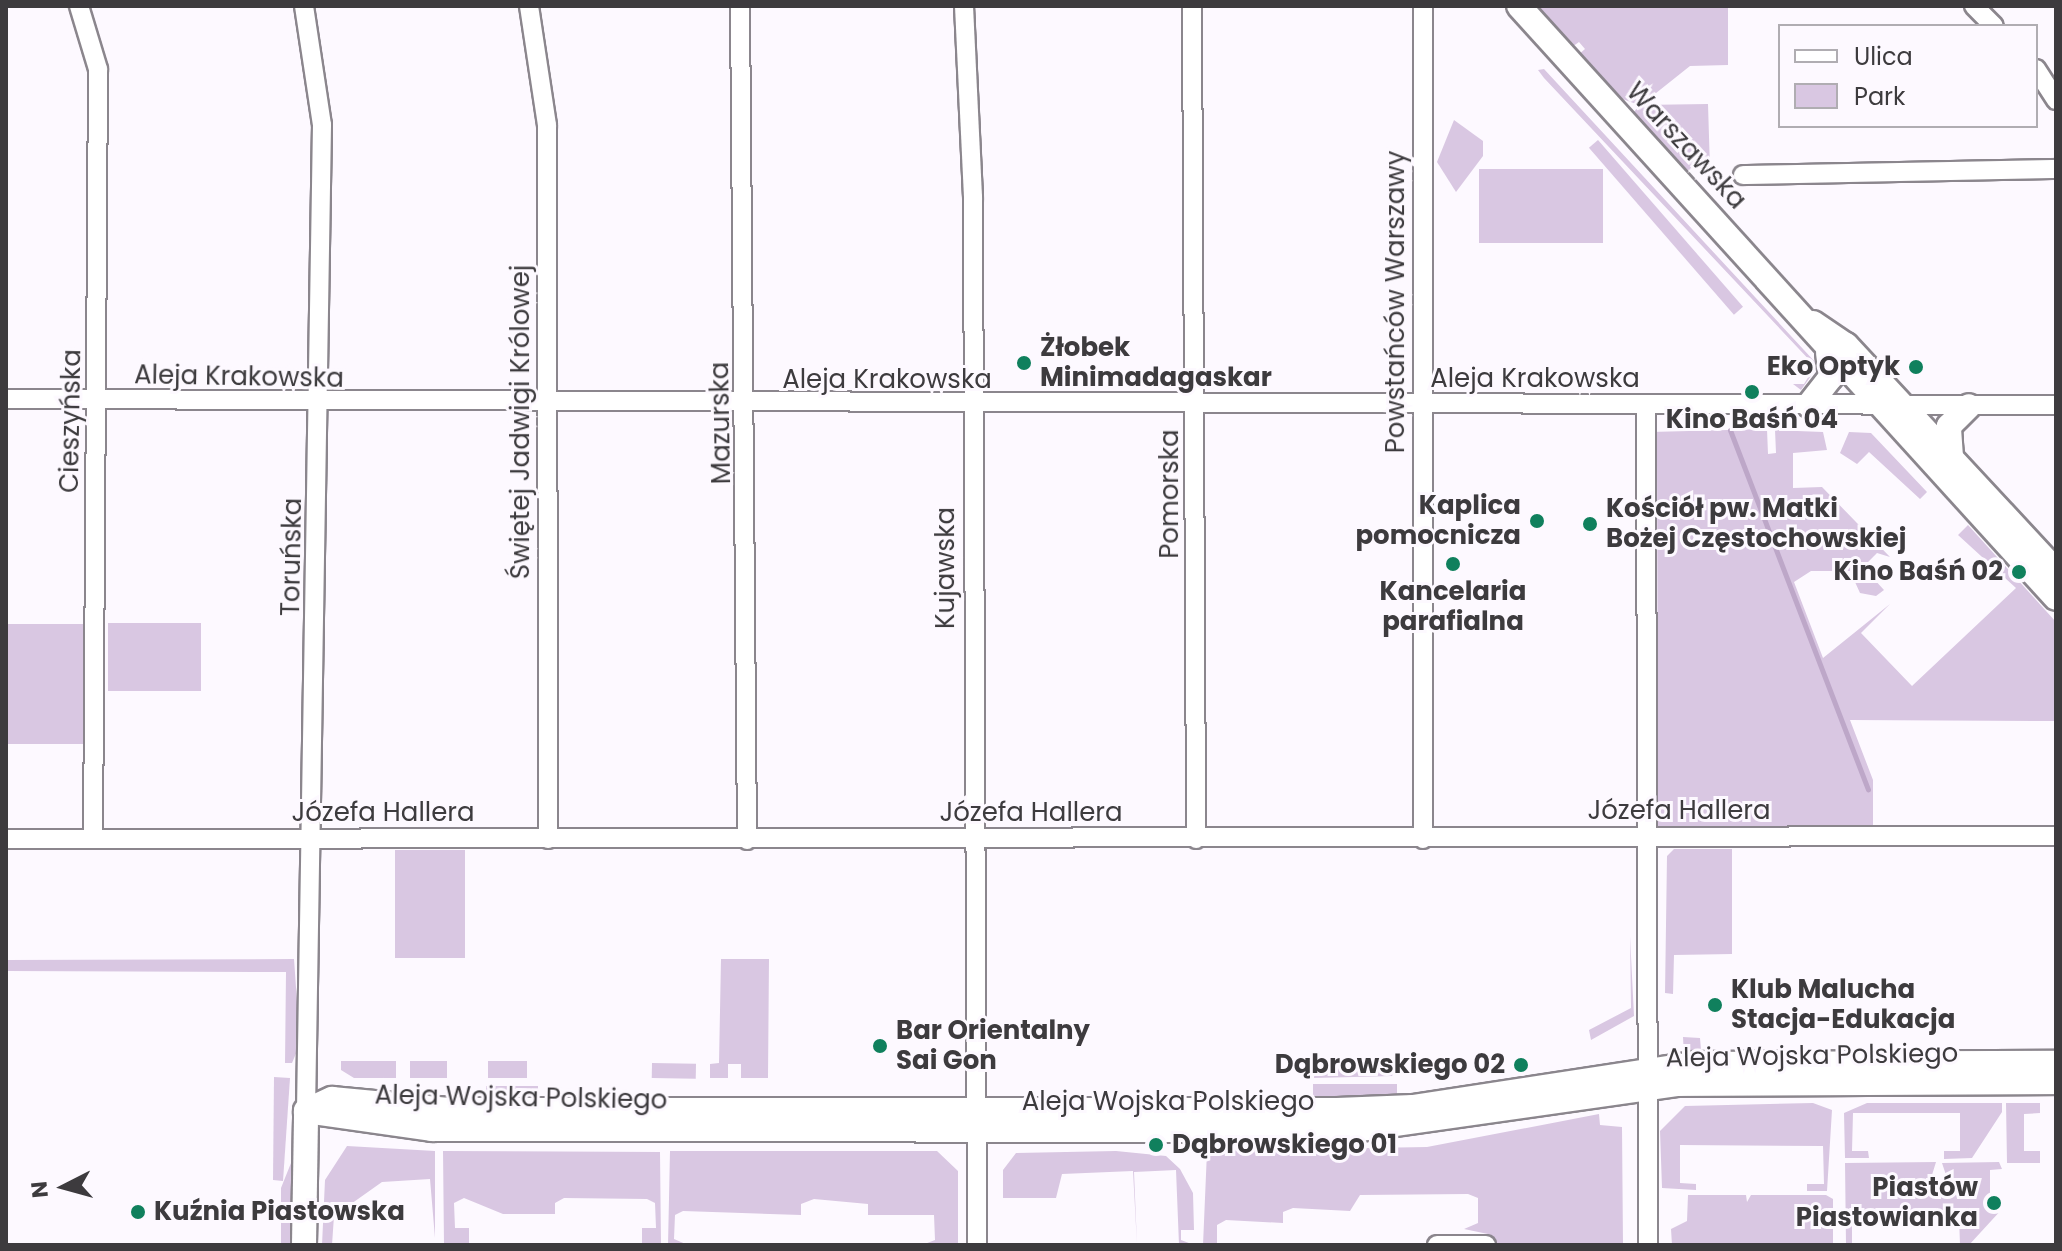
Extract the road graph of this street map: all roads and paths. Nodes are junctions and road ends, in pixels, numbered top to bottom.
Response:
1 (79, 6) edge
2 (304, 6) edge
3 (529, 6) edge
4 (740, 6) edge
5 (964, 6) edge
6 (1192, 6) edge
7 (1423, 6) edge
8 (1519, 6) edge
9 (1974, 6) edge
10 (1992, 24) edge
11 (2038, 70) edge
12 (2056, 100) edge
13 (2056, 169) edge
14 (1743, 175) dead end
15 (1813, 323) junction
16 (1828, 353) junction
17 (6, 399) edge
18 (98, 401) junction
19 (321, 405) junction
20 (546, 405) junction
21 (972, 405) junction
22 (1196, 405) junction
23 (1646, 405) junction
24 (1809, 405) junction
25 (1876, 405) junction
26 (1902, 405) junction
27 (2056, 405) edge
28 (747, 406) junction
29 (1422, 406) junction
30 (1969, 406) junction
31 (1951, 457) junction
32 (2056, 571) edge
33 (2056, 598) edge
34 (2056, 836) edge
35 (1646, 837) junction
36 (6, 839) edge
37 (93, 839) junction
38 (312, 839) junction
39 (548, 839) junction
40 (1196, 839) junction
41 (1423, 839) junction
42 (747, 840) junction
43 (974, 840) junction
44 (2056, 1063) edge
45 (1646, 1077) junction
46 (2056, 1082) edge
47 (306, 1111) junction
48 (976, 1120) junction
49 (304, 1245) edge
50 (977, 1245) edge
51 (1437, 1245) edge
52 (1486, 1245) edge
53 (1648, 1245) edge

1 - 18 street, Cieszyńska
2 - 19 street, Toruńska
3 - 20 street, Świętej Jadwigi Królowej
4 - 28 street, Mazurska
5 - 21 street, Kujawska
6 - 22 street, Pomorska
7 - 29 street, Powstańców Warszawy
8 - 15 street, Warszawska
9 - 10 street
11 - 12 street
13 - 14 street
15 - 16 street, Warszawska
15 - 26 street, Warszawska
16 - 24 street
16 - 25 street, Warszawska
17 - 18 street, Aleja Krakowska
18 - 19 street, Aleja Krakowska
18 - 37 street, Cieszyńska
19 - 20 street, Aleja Krakowska
19 - 38 street, Toruńska
20 - 28 street, Aleja Krakowska
20 - 39 street, Świętej Jadwigi Królowej
21 - 22 street, Aleja Krakowska
21 - 28 street, Aleja Krakowska
21 - 43 street, Kujawska
22 - 29 street, Aleja Krakowska
22 - 40 street, Pomorska
23 - 24 street, Aleja Krakowska
23 - 29 street, Aleja Krakowska
23 - 35 street
24 - 25 street, Aleja Krakowska
25 - 26 street, Aleja Krakowska
25 - 33 street, Warszawska
26 - 30 street, Aleja Krakowska
26 - 31 street, Warszawska
27 - 30 street, Aleja Krakowska
28 - 42 street, Mazurska
29 - 41 street, Powstańców Warszawy
30 - 31 street
31 - 32 street, Warszawska
34 - 35 street, Józefa Hallera
35 - 41 street, Józefa Hallera
35 - 45 street
36 - 37 street, Józefa Hallera
37 - 38 street, Józefa Hallera
38 - 39 street, Józefa Hallera
38 - 47 street, Toruńska
39 - 42 street, Józefa Hallera
40 - 41 street, Józefa Hallera
40 - 43 street, Józefa Hallera
42 - 43 street, Józefa Hallera
43 - 48 street, Kujawska
44 - 45 street, Aleja Wojska Polskiego
45 - 46 street, Aleja Wojska Polskiego
45 - 48 street, Aleja Wojska Polskiego
45 - 53 street
47 - 48 street, Aleja Wojska Polskiego
47 - 49 street
48 - 50 street, Kujawska
51 - 52 street

